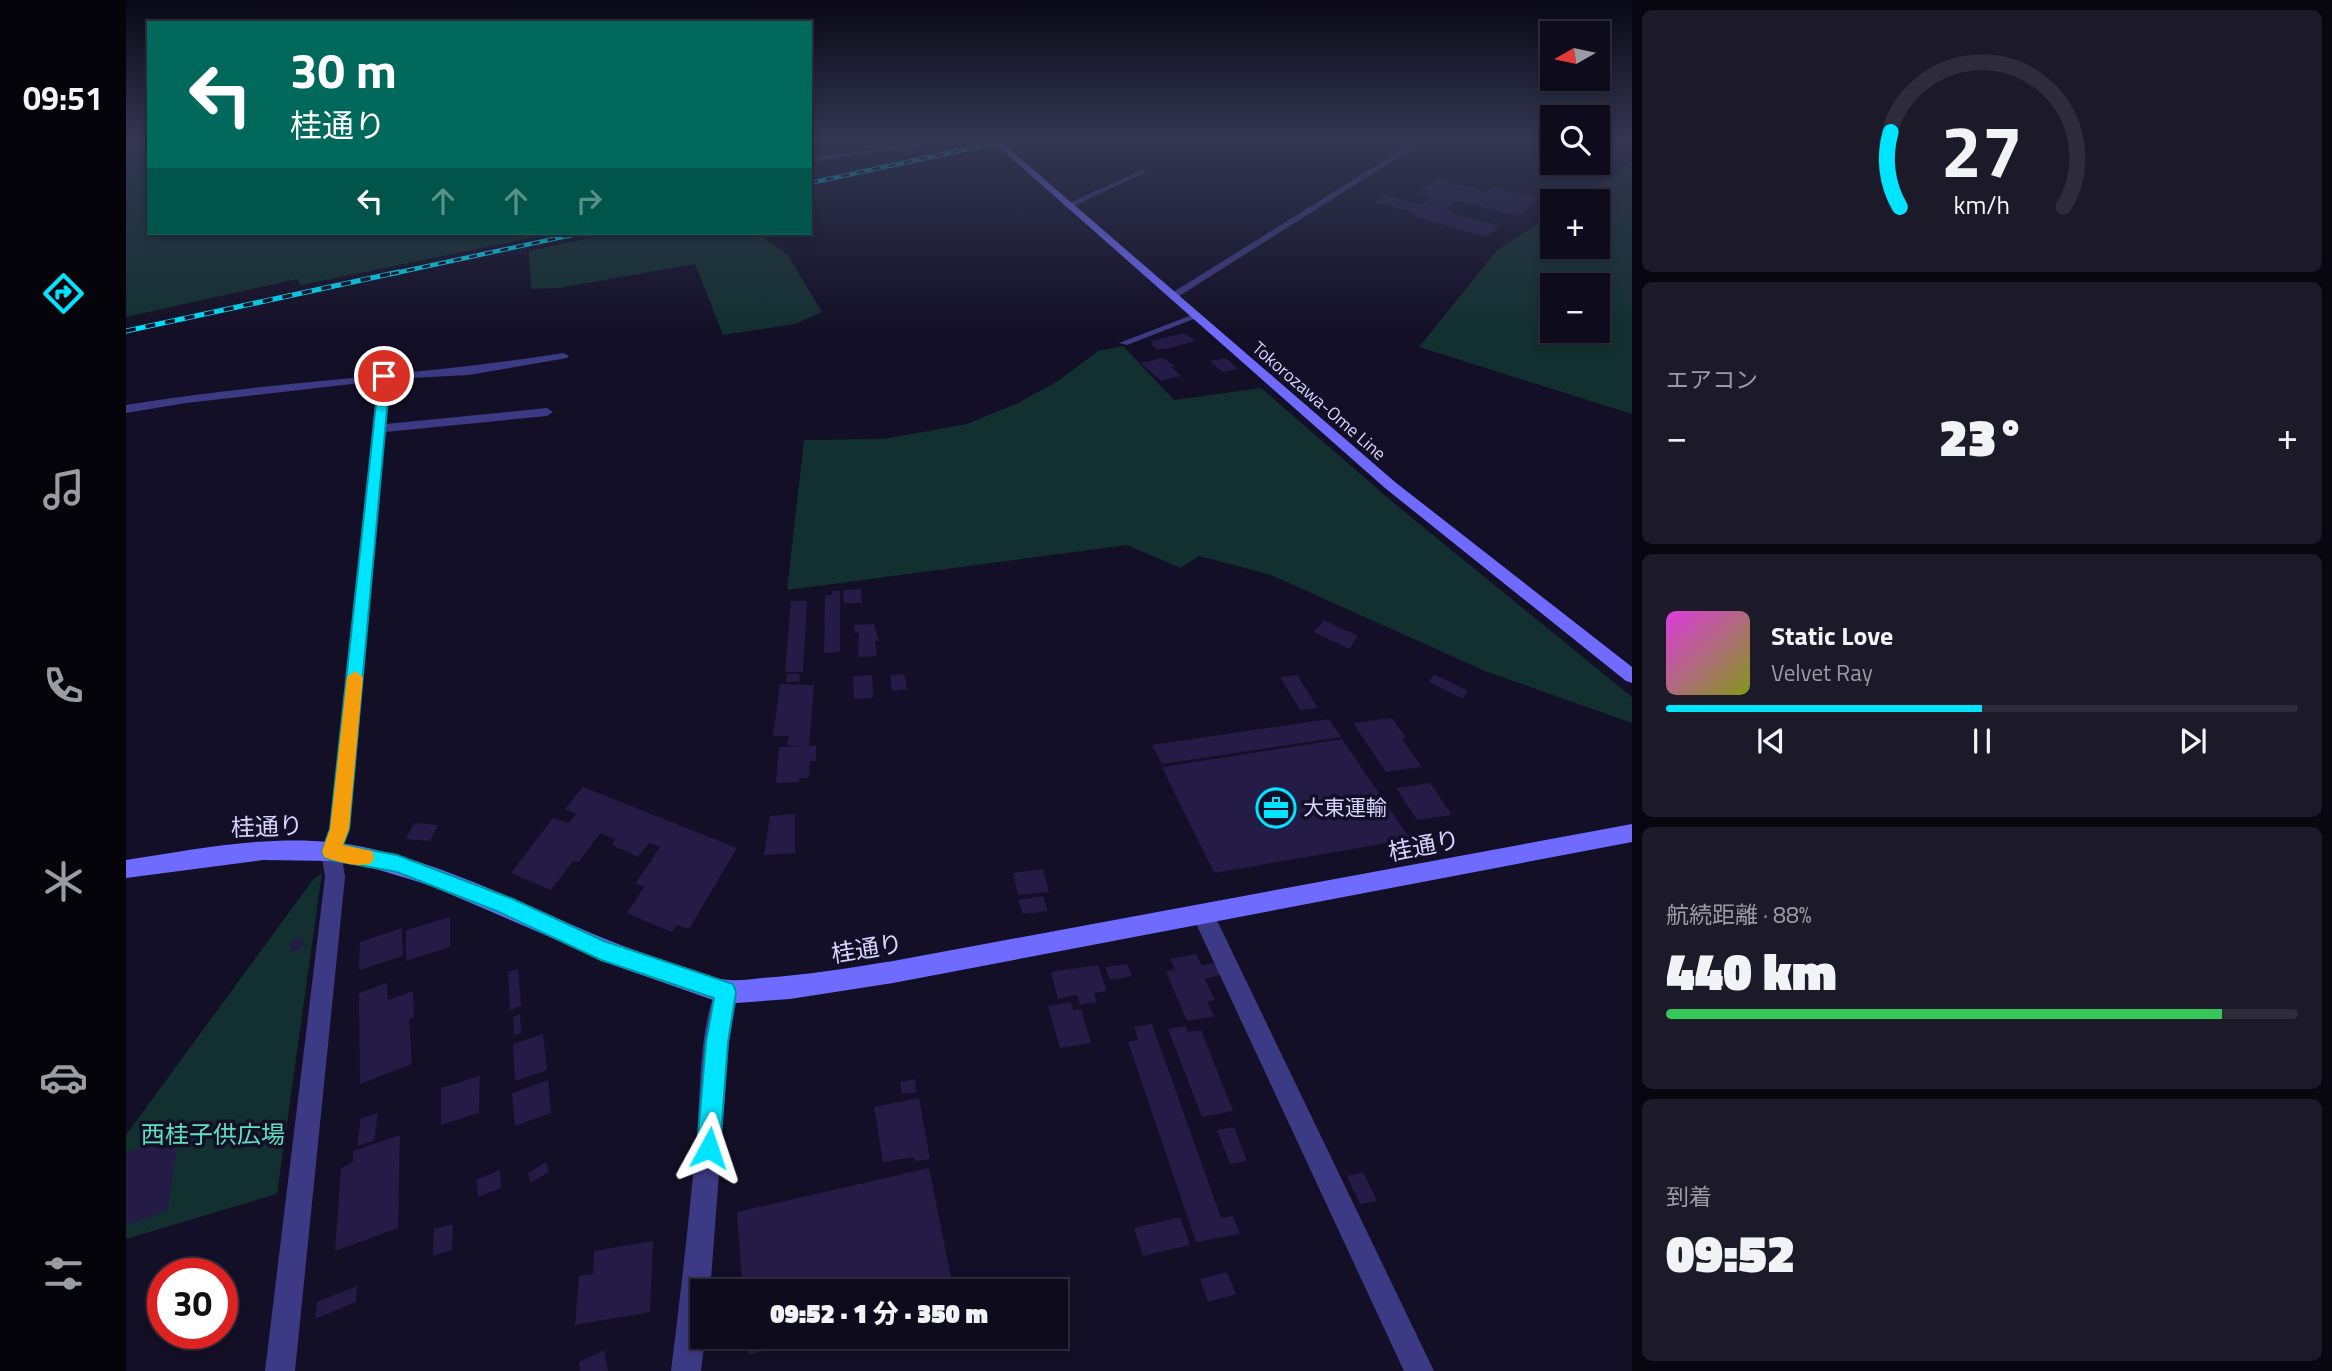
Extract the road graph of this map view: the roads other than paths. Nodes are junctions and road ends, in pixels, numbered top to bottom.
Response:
1 (1066, 204) edge
2 (1072, 204) edge
3 (1319, 204) edge
4 (1068, 206) junction
5 (1172, 296) junction
6 (1195, 317) junction
7 (1124, 343) dead end
8 (563, 356) dead end
9 (384, 376) junction
10 (126, 409) edge
11 (547, 412) dead end
12 (379, 429) junction
13 (1632, 676) edge
14 (1632, 833) edge
15 (331, 851) junction
16 (126, 869) edge
17 (1203, 915) junction
18 (726, 992) junction
19 (280, 1371) edge
20 (686, 1371) edge
21 (1419, 1371) edge

1 - 4 main road, Tokorozawa-Ome Line
2 - 4 lane
3 - 5 street
4 - 5 main road, Tokorozawa-Ome Line
5 - 6 main road, Tokorozawa-Ome Line
6 - 7 lane
6 - 13 main road, Tokorozawa-Ome Line
8 - 9 street
9 - 10 street
9 - 12 street
11 - 12 street
12 - 15 street
14 - 17 main road, 桂通り
15 - 16 main road, 桂通り
15 - 18 main road, 桂通り
15 - 19 street
17 - 18 main road, 桂通り
17 - 21 street
18 - 20 street

